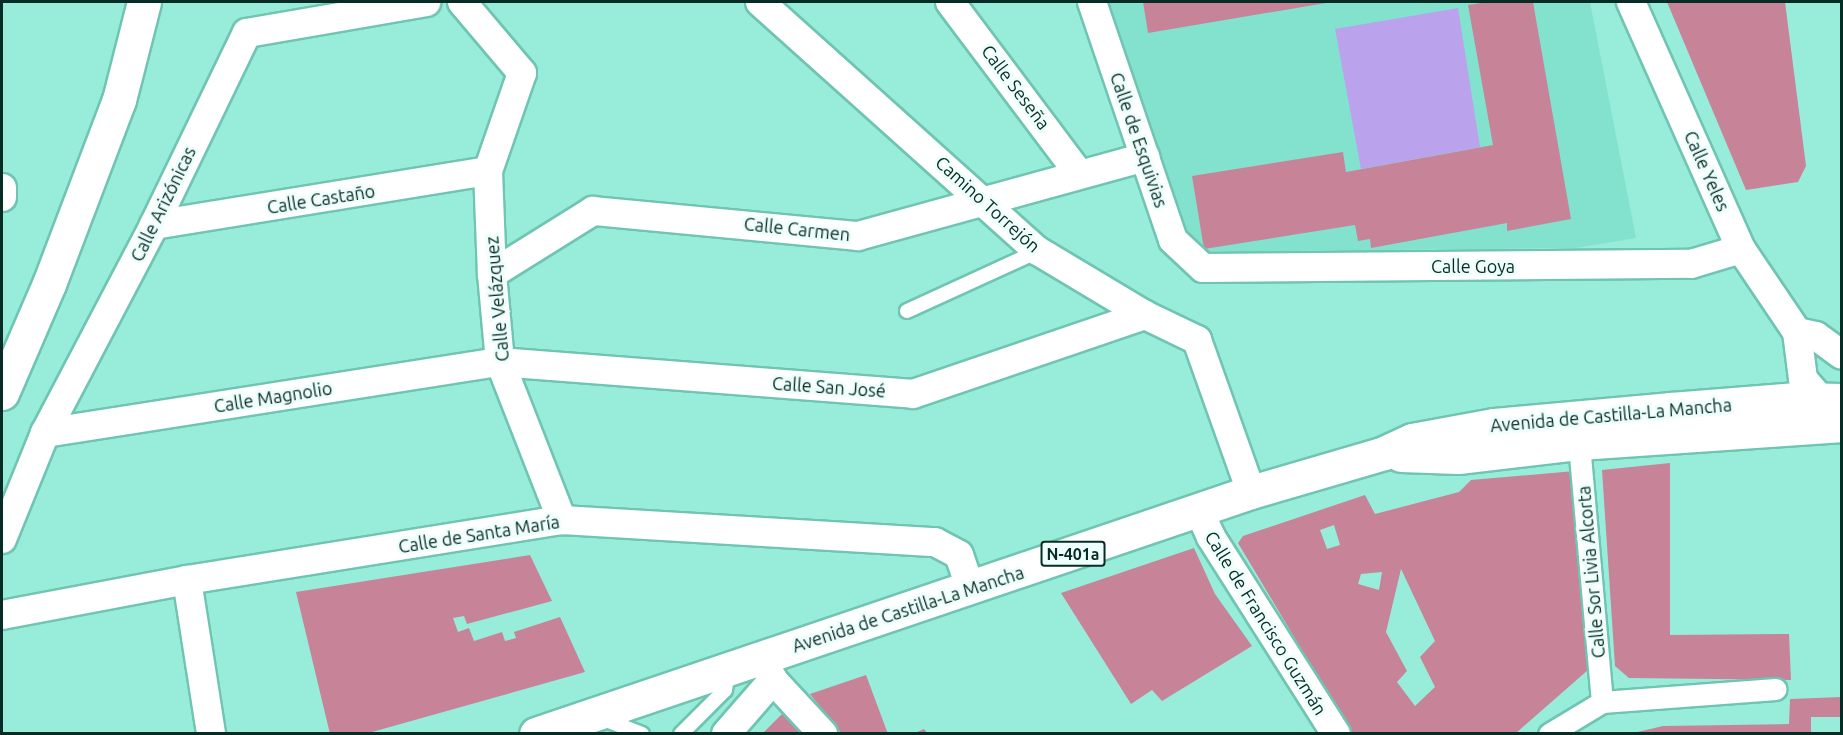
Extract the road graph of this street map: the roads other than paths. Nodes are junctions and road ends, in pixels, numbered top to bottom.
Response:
1 (144, 2) edge
2 (426, 2) edge
3 (462, 2) edge
4 (760, 2) edge
5 (950, 2) edge
6 (1092, 2) edge
7 (1631, 2) edge
8 (1144, 157) junction
9 (488, 171) junction
10 (1078, 174) junction
11 (986, 202) junction
12 (154, 225) junction
13 (1741, 249) junction
14 (1038, 251) junction
15 (1203, 268) joint
16 (492, 274) junction
17 (907, 311) dead end
18 (1146, 315) junction
19 (1797, 333) junction
20 (1842, 355) edge
21 (500, 362) junction
22 (2, 393) edge
23 (1826, 405) edge
24 (45, 433) junction
25 (1579, 443) junction
26 (1384, 453) junction
27 (1251, 492) junction
28 (1199, 511) junction
29 (562, 520) junction
30 (2, 539) edge
31 (187, 580) junction
32 (971, 589) junction
33 (2, 615) edge
34 (728, 669) junction
35 (767, 669) junction
36 (1776, 689) dead end
37 (1602, 702) junction
38 (593, 715) junction
39 (211, 734) edge
40 (536, 734) edge
41 (642, 734) edge
42 (681, 734) edge
43 (726, 734) edge
44 (824, 734) edge
45 (1336, 734) edge
46 (1549, 734) edge

1 - 22 main road
2 - 12 street, Calle Arizónicas
3 - 9 street, Calle Velázquez
4 - 11 street, Camino Torrejón
5 - 10 street, Calle Seseña
6 - 8 street, Calle de Esquivias
7 - 13 street, Calle Yeles
8 - 10 street, Calle Carmen
8 - 15 street, Calle de Esquivias
9 - 12 street, Calle Castaño
9 - 16 street, Calle Velázquez
10 - 11 street, Calle Carmen
11 - 14 street, Camino Torrejón
11 - 16 street, Calle Carmen
12 - 24 street, Calle Arizónicas
13 - 15 street, Calle Goya
13 - 19 street, Calle Yeles
14 - 17 lane
14 - 18 street, Camino Torrejón
16 - 21 street, Calle Velázquez
18 - 21 street, Calle San José
18 - 27 street, Camino Torrejón
19 - 20 street
19 - 23 street, Calle Yeles
21 - 24 street, Calle Magnolio
21 - 29 street, Calle Velázquez
23 - 25 main road, Avenida de Castilla-La Mancha
23 - 26 main road, Avenida de Castilla-La Mancha
24 - 30 street, Calle Arizónicas
25 - 26 main road, Avenida de Castilla-La Mancha
25 - 37 street, Calle Sor Livia Alcorta
26 - 27 main road, Avenida de Castilla-La Mancha / N-401a
27 - 28 main road, Avenida de Castilla-La Mancha / N-401a
28 - 32 main road, Avenida de Castilla-La Mancha / N-401a
28 - 45 street, Calle de Francisco Guzmán
29 - 31 street, Calle de Santa María
29 - 32 street, Calle de Santa María
31 - 33 street, Calle de Santa María
31 - 39 street
32 - 35 main road, Avenida de Castilla-La Mancha / N-401a
34 - 35 main road, Avenida de Castilla-La Mancha / N-401a
34 - 38 main road, Avenida de Castilla-La Mancha / N-401a
34 - 42 lane
35 - 43 street
35 - 44 street
36 - 37 street
37 - 46 street
38 - 40 main road, Avenida de Castilla-La Mancha / N-401a
38 - 41 lane

